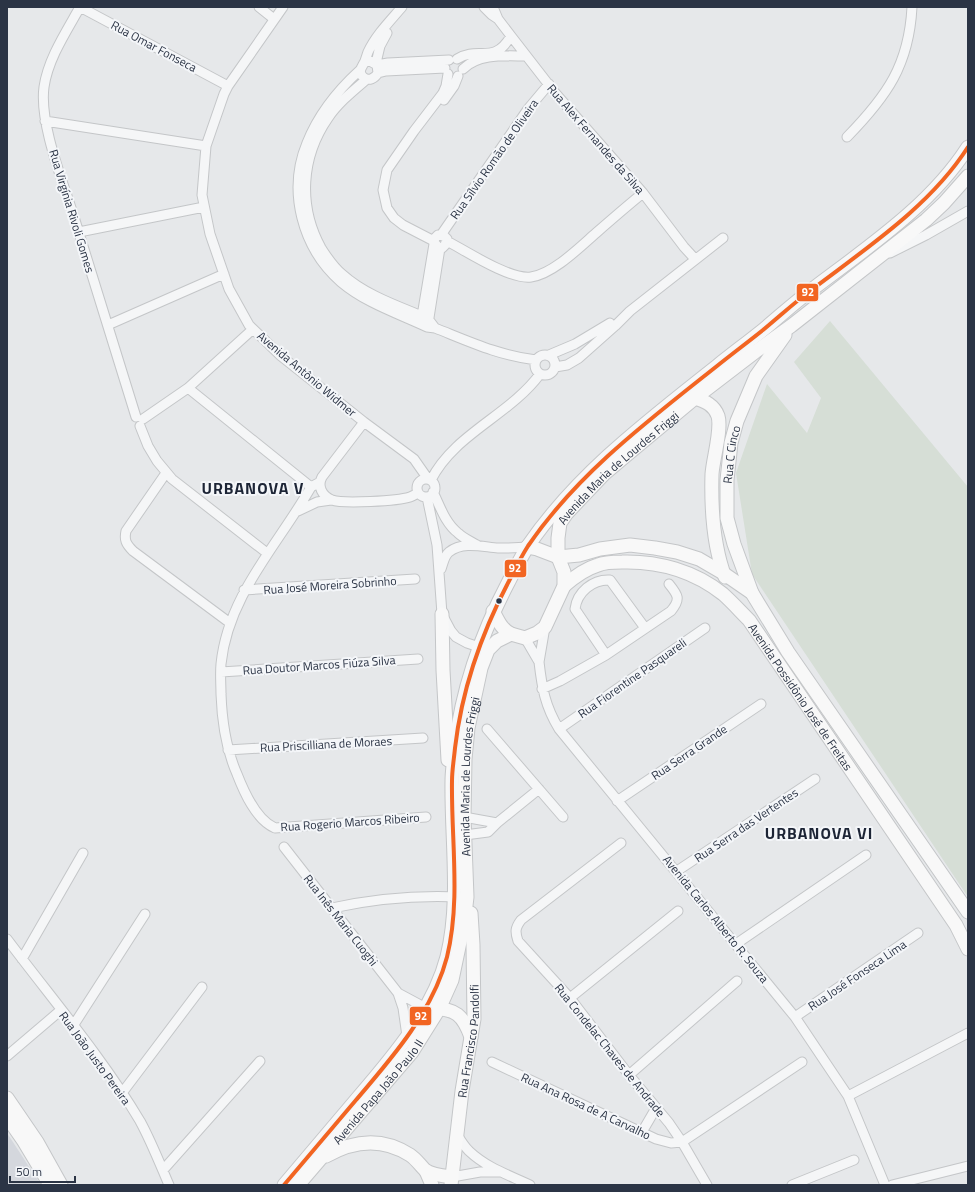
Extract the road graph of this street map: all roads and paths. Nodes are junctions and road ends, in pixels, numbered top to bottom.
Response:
1 (80, 7) edge
2 (259, 7) edge
3 (283, 7) edge
4 (402, 7) edge
5 (406, 7) edge
6 (484, 7) edge
7 (493, 7) edge
8 (912, 7) edge
9 (274, 19) junction
10 (498, 19) junction
11 (510, 36) junction
12 (526, 56) junction
13 (450, 65) junction
14 (362, 66) junction
15 (377, 67) junction
16 (461, 72) junction
17 (367, 79) junction
18 (549, 84) junction
19 (228, 86) junction
20 (45, 121) junction
21 (847, 137) dead end
22 (206, 146) junction
23 (968, 147) edge
24 (968, 176) edge
25 (643, 193) junction
26 (204, 207) junction
27 (968, 211) edge
28 (79, 232) junction
29 (723, 238) dead end
30 (439, 241) junction
31 (695, 259) junction
32 (871, 263) junction
33 (224, 274) junction
34 (630, 311) junction
35 (427, 323) junction
36 (108, 325) junction
37 (791, 326) junction
38 (253, 329) junction
39 (549, 355) junction
40 (536, 360) junction
41 (555, 367) junction
42 (540, 374) junction
43 (188, 388) junction
44 (695, 398) junction
45 (140, 421) junction
46 (364, 422) junction
47 (414, 459) junction
48 (166, 473) junction
49 (429, 480) junction
50 (419, 482) junction
51 (317, 485) junction
52 (426, 494) junction
53 (331, 500) junction
54 (295, 512) junction
55 (558, 538) junction
56 (716, 544) junction
57 (477, 545) junction
58 (527, 548) junction
59 (600, 549) junction
60 (267, 553) junction
61 (558, 557) junction
62 (699, 559) junction
63 (723, 573) junction
64 (440, 574) junction
65 (415, 580) dead end
66 (669, 584) dead end
67 (564, 586) junction
68 (244, 590) junction
69 (752, 593) junction
70 (734, 603) junction
71 (493, 611) junction
72 (442, 614) junction
73 (230, 623) junction
74 (545, 626) junction
75 (645, 628) junction
76 (705, 628) dead end
77 (511, 634) junction
78 (525, 638) junction
79 (483, 649) junction
80 (606, 655) junction
81 (418, 659) dead end
82 (539, 662) junction
83 (221, 672) junction
84 (542, 689) junction
85 (761, 704) dead end
86 (487, 729) dead end
87 (559, 729) junction
88 (423, 738) dead end
89 (228, 750) junction
90 (452, 778) junction
91 (815, 779) dead end
92 (539, 789) junction
93 (617, 800) junction
94 (426, 817) dead end
95 (464, 817) junction
96 (563, 817) dead end
97 (497, 823) junction
98 (465, 835) junction
99 (621, 843) dead end
100 (284, 847) dead end
101 (83, 853) dead end
102 (866, 856) dead end
103 (676, 871) junction
104 (454, 897) junction
105 (467, 897) junction
106 (332, 908) junction
107 (678, 911) dead end
108 (968, 912) edge
109 (144, 914) dead end
110 (918, 933) dead end
111 (7, 939) edge
112 (736, 944) junction
113 (968, 949) edge
114 (22, 959) junction
115 (737, 981) dead end
116 (202, 987) dead end
117 (398, 993) junction
118 (570, 998) junction
119 (426, 1008) junction
120 (440, 1009) junction
121 (61, 1010) junction
122 (795, 1017) junction
123 (73, 1026) junction
124 (968, 1033) edge
125 (407, 1036) junction
126 (471, 1037) junction
127 (7, 1056) edge
128 (260, 1061) dead end
129 (492, 1062) dead end
130 (802, 1062) dead end
131 (629, 1075) junction
132 (122, 1093) junction
133 (848, 1096) junction
134 (7, 1098) edge
135 (656, 1108) junction
136 (7, 1117) edge
137 (347, 1120) junction
138 (642, 1132) junction
139 (458, 1136) junction
140 (368, 1142) junction
141 (682, 1142) junction
142 (321, 1158) junction
143 (854, 1160) dead end
144 (968, 1166) edge
145 (163, 1170) junction
146 (426, 1171) junction
147 (499, 1172) junction
148 (451, 1181) edge
149 (50, 1185) edge
150 (61, 1185) edge
151 (169, 1185) edge
152 (284, 1185) edge
153 (298, 1185) edge
154 (432, 1185) edge
155 (530, 1185) edge
156 (707, 1185) edge
157 (792, 1185) edge
158 (885, 1185) edge
159 (892, 1185) edge

1 - 19 street, Rua Omar Fonseca
1 - 20 street, Rua Virgínia Rivoli Gomes
2 - 9 street
3 - 9 street, Avenida Antônio Widmer
4 - 14 street
5 - 15 street
6 - 10 street, Rua Alex Fernandes da Silva
7 - 10 street, Rua Alex Fernandes da Silva
8 - 21 street
9 - 19 street, Avenida Antônio Widmer
10 - 11 street, Rua Alex Fernandes da Silva
11 - 12 street, Rua Alex Fernandes da Silva
11 - 13 street
12 - 16 street
12 - 18 street, Rua Alex Fernandes da Silva
13 - 15 street
13 - 16 street
13 - 16 street
13 - 30 street
14 - 15 street
14 - 17 street
14 - 35 street
15 - 17 street
16 - 30 street
17 - 35 street
18 - 25 street, Rua Alex Fernandes da Silva
18 - 30 street, Rua Sílvio Romão de Oliveira
19 - 22 street, Avenida Antônio Widmer
20 - 22 street
20 - 28 street, Rua Virgínia Rivoli Gomes
22 - 26 street, Avenida Antônio Widmer
23 - 58 street, Avenida Maria de Lourdes Friggi
24 - 32 street, Avenida Maria de Lourdes Friggi
25 - 30 street
25 - 31 street, Rua Alex Fernandes da Silva
26 - 28 street
26 - 33 street, Avenida Antônio Widmer
27 - 32 street
28 - 36 street, Rua Virgínia Rivoli Gomes
29 - 31 street
30 - 35 street, Rua Sílvio Romão de Oliveira
31 - 34 street
32 - 37 street, Avenida Maria de Lourdes Friggi
33 - 36 street
33 - 38 street, Avenida Antônio Widmer
34 - 39 street
34 - 41 street
35 - 40 street
36 - 45 street, Rua Virgínia Rivoli Gomes
37 - 44 street, Avenida Maria de Lourdes Friggi
37 - 69 street, Rua C Cinco
38 - 43 street
38 - 46 street, Avenida Antônio Widmer
39 - 40 street
39 - 41 street
40 - 42 street
41 - 42 street
42 - 49 street
43 - 45 street
43 - 51 street
44 - 55 street, Avenida Maria de Lourdes Friggi
44 - 56 street, Rua C Cinco
45 - 48 street, Rua Virgínia Rivoli Gomes
46 - 47 street, Avenida Antônio Widmer
46 - 51 street
47 - 49 street, Avenida Antônio Widmer
47 - 50 street
48 - 60 street, Rua Virgínia Rivoli Gomes
48 - 73 street
49 - 50 street
49 - 52 street
50 - 52 street
51 - 53 street
51 - 54 street
52 - 53 street
52 - 57 street
52 - 64 street
53 - 54 street
54 - 60 street
55 - 59 street
55 - 61 street, Avenida Maria de Lourdes Friggi
56 - 62 street
56 - 63 street, Rua C Cinco
57 - 58 street
57 - 64 street
58 - 61 street
58 - 71 street, Avenida Maria de Lourdes Friggi
59 - 61 street, Avenida Possidônio José de Freitas
59 - 62 street, Avenida Possidônio José de Freitas
60 - 68 street
61 - 67 street, Avenida Maria de Lourdes Friggi
62 - 63 street, Avenida Possidônio José de Freitas
63 - 69 street, Avenida Possidônio José de Freitas
63 - 70 street, Rua C Cinco
64 - 72 street
65 - 68 street, Rua José Moreira Sobrinho
66 - 75 street
67 - 70 street, Avenida Possidônio José de Freitas
67 - 74 street
68 - 73 street
69 - 108 street, Avenida Possidônio José de Freitas
70 - 113 street, Avenida Possidônio José de Freitas
71 - 77 street
71 - 79 street, Avenida Maria de Lourdes Friggi
72 - 79 street
72 - 90 street
73 - 83 street
74 - 78 street
74 - 82 street
75 - 80 street
75 - 80 street
76 - 87 street, Rua Fiorentine Pasquareli
77 - 78 street
77 - 79 street
78 - 82 street
79 - 90 street, Avenida Maria de Lourdes Friggi
79 - 95 street, Avenida Maria de Lourdes Friggi
80 - 84 street
81 - 83 street, Rua Doutor Marcos Fiúza Silva
82 - 84 street, Avenida Carlos Alberto R. Souza
83 - 89 street
84 - 87 street, Avenida Carlos Alberto R. Souza
85 - 93 street, Rua Serra Grande
86 - 92 street
87 - 93 street, Avenida Carlos Alberto R. Souza
88 - 89 street, Rua Priscilliana de Moraes
89 - 94 street, Rua Rogerio Marcos Ribeiro
90 - 104 street, Avenida Maria de Lourdes Friggi
91 - 103 street, Rua Serra das Vertentes
92 - 96 street
92 - 97 street
93 - 103 street, Avenida Carlos Alberto R. Souza
95 - 97 street
95 - 98 street, Avenida Maria de Lourdes Friggi
97 - 98 street
98 - 105 street, Avenida Maria de Lourdes Friggi
99 - 118 street, Rua Condelac Chaves de Andrade
100 - 106 street, Rua Inês Maria Cuoghi
101 - 114 street
102 - 112 street
103 - 112 street, Avenida Carlos Alberto R. Souza
104 - 105 street
104 - 106 street
104 - 119 street, Avenida Papa João Paulo II
105 - 120 street, Avenida Papa João Paulo II
105 - 126 street, Rua Francisco Pandolfi
106 - 117 street, Rua Inês Maria Cuoghi
107 - 118 street
109 - 123 street
110 - 122 street, Rua José Fonseca Lima
111 - 114 street, Rua João Justo Pereira
112 - 122 street, Avenida Carlos Alberto R. Souza
114 - 121 street, Rua João Justo Pereira
115 - 131 street
116 - 132 street
117 - 119 street, Rua Inês Maria Cuoghi
117 - 125 street, Rua Inês Maria Cuoghi
118 - 131 street, Rua Condelac Chaves de Andrade
119 - 120 street
119 - 125 street, Avenida Papa João Paulo II
120 - 126 street
120 - 137 street, Avenida Papa João Paulo II
121 - 123 street, Rua João Justo Pereira
121 - 127 street
122 - 133 street, Avenida Carlos Alberto R. Souza
123 - 132 street, Rua João Justo Pereira
124 - 133 street
125 - 137 street, Avenida Papa João Paulo II
126 - 139 street, Rua Francisco Pandolfi
128 - 145 street
129 - 138 street, Rua Ana Rosa de A Carvalho
130 - 141 street
131 - 135 street, Rua Condelac Chaves de Andrade
132 - 145 street, Rua João Justo Pereira
133 - 158 street, Avenida Carlos Alberto R. Souza
134 - 150 street
135 - 138 street
135 - 141 street, Rua Condelac Chaves de Andrade
136 - 149 street
137 - 140 street
137 - 142 street, Avenida Papa João Paulo II
137 - 152 street, Avenida Papa João Paulo II
138 - 141 street, Rua Ana Rosa de A Carvalho
139 - 147 street
139 - 148 street, Rua Francisco Pandolfi
140 - 142 street
140 - 146 street
141 - 156 street, Rua Condelac Chaves de Andrade
142 - 153 street, Avenida Papa João Paulo II
143 - 157 street
144 - 159 street
145 - 151 street, Rua João Justo Pereira
146 - 148 street
146 - 154 street
147 - 148 street
147 - 155 street

